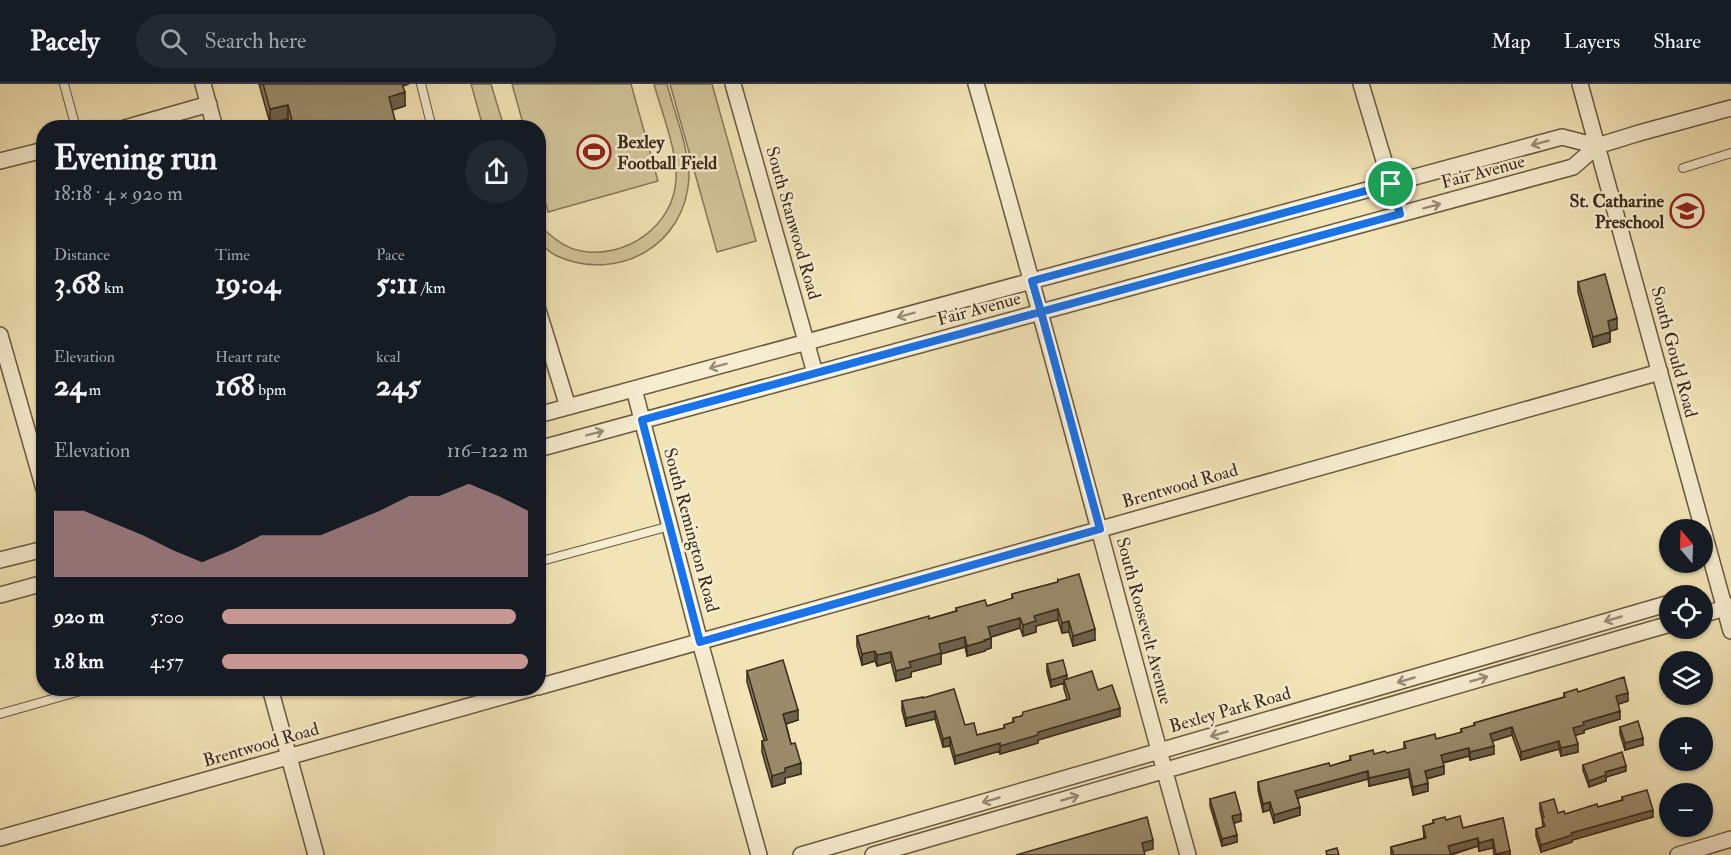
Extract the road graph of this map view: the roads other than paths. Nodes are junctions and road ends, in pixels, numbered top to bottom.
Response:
1 (64, 84) edge
2 (203, 84) edge
3 (421, 84) edge
4 (733, 84) edge
5 (976, 84) edge
6 (1361, 84) edge
7 (1580, 84) edge
8 (209, 104) junction
9 (1731, 108) edge
10 (74, 120) edge
11 (153, 120) edge
12 (213, 120) edge
13 (430, 120) edge
14 (1597, 146) junction
15 (36, 152) edge
16 (1731, 153) edge
17 (0, 161) edge
18 (1683, 168) dead end
19 (1391, 184) junction
20 (1400, 214) junction
21 (1032, 281) junction
22 (1041, 312) junction
23 (0, 335) edge
24 (546, 336) edge
25 (806, 342) junction
26 (1660, 372) junction
27 (815, 374) junction
28 (633, 389) junction
29 (568, 406) junction
30 (546, 413) edge
31 (642, 420) junction
32 (546, 447) edge
33 (36, 461) edge
34 (670, 525) junction
35 (1100, 529) junction
36 (36, 551) edge
37 (546, 560) edge
38 (0, 561) edge
39 (36, 585) edge
40 (0, 595) edge
41 (1713, 604) edge
42 (1659, 606) edge
43 (1728, 607) edge
44 (1713, 612) edge
45 (1659, 627) edge
46 (1731, 631) edge
47 (1569, 632) junction
48 (700, 642) junction
49 (1575, 651) junction
50 (1440, 670) junction
51 (546, 685) edge
52 (1446, 689) junction
53 (63, 696) edge
54 (272, 696) edge
55 (505, 696) edge
56 (1311, 707) junction
57 (0, 714) edge
58 (1317, 726) junction
59 (1158, 752) junction
60 (288, 757) junction
61 (1164, 771) junction
62 (1015, 793) junction
63 (1020, 812) junction
64 (895, 828) junction
65 (0, 838) edge
66 (1731, 839) edge
67 (900, 847) junction
68 (316, 855) edge
69 (759, 855) edge
70 (801, 855) edge
71 (873, 855) edge
72 (1188, 855) edge
73 (1678, 855) edge

1 - 10 lane
2 - 8 street
3 - 13 lane
4 - 25 street, South Stanwood Road
5 - 21 street, South Roosevelt Avenue
6 - 19 street
7 - 14 street, South Gould Road
8 - 11 street
8 - 12 street
9 - 14 street, Fair Avenue
14 -> 19 street, Fair Avenue
20 -> 14 street, Fair Avenue
14 - 26 street, South Gould Road
15 - 17 street
16 - 18 lane
19 - 20 street
19 - 21 street, Fair Avenue
20 - 22 street, Fair Avenue
21 - 22 street, South Roosevelt Avenue
21 -> 25 street, Fair Avenue
22 - 27 street, Fair Avenue
22 - 35 street, South Roosevelt Avenue
23 - 33 street
24 - 29 street
25 - 27 street, South Stanwood Road
25 -> 28 street, Fair Avenue
26 - 35 street, Brentwood Road
26 - 43 street, South Gould Road
27 - 31 street, Fair Avenue
28 - 29 street, Fair Avenue
28 - 31 street, South Remington Road
29 - 30 street, Fair Avenue
32 -> 31 street, Fair Avenue
31 - 34 street, South Remington Road
34 - 37 lane
34 - 48 street, South Remington Road
35 - 48 street, Brentwood Road
35 - 59 street, South Roosevelt Avenue
36 - 38 street
39 - 40 street
41 - 43 street
42 -> 47 street, Bexley Park Road
43 - 44 street
43 - 46 street, South Gould Road
45 - 49 street
47 - 49 lane
47 - 50 street, Bexley Park Road
48 - 51 street, Brentwood Road
48 - 69 street, South Remington Road
52 -> 49 street
50 - 52 lane
50 -> 56 street, Bexley Park Road
52 - 58 street
53 - 57 lane
54 - 60 street
55 - 60 street, Brentwood Road
56 - 58 lane
56 -> 59 street, Bexley Park Road
58 - 61 street
59 - 61 street, South Roosevelt Avenue
59 - 62 street, Bexley Park Road
60 - 65 street, Brentwood Road
60 - 68 street
63 -> 61 street
61 - 72 street, South Roosevelt Avenue
62 - 63 lane
62 -> 64 street, Bexley Park Road
63 - 67 street
64 - 67 lane
64 - 70 street, Bexley Park Road
66 - 73 street
67 - 71 street

